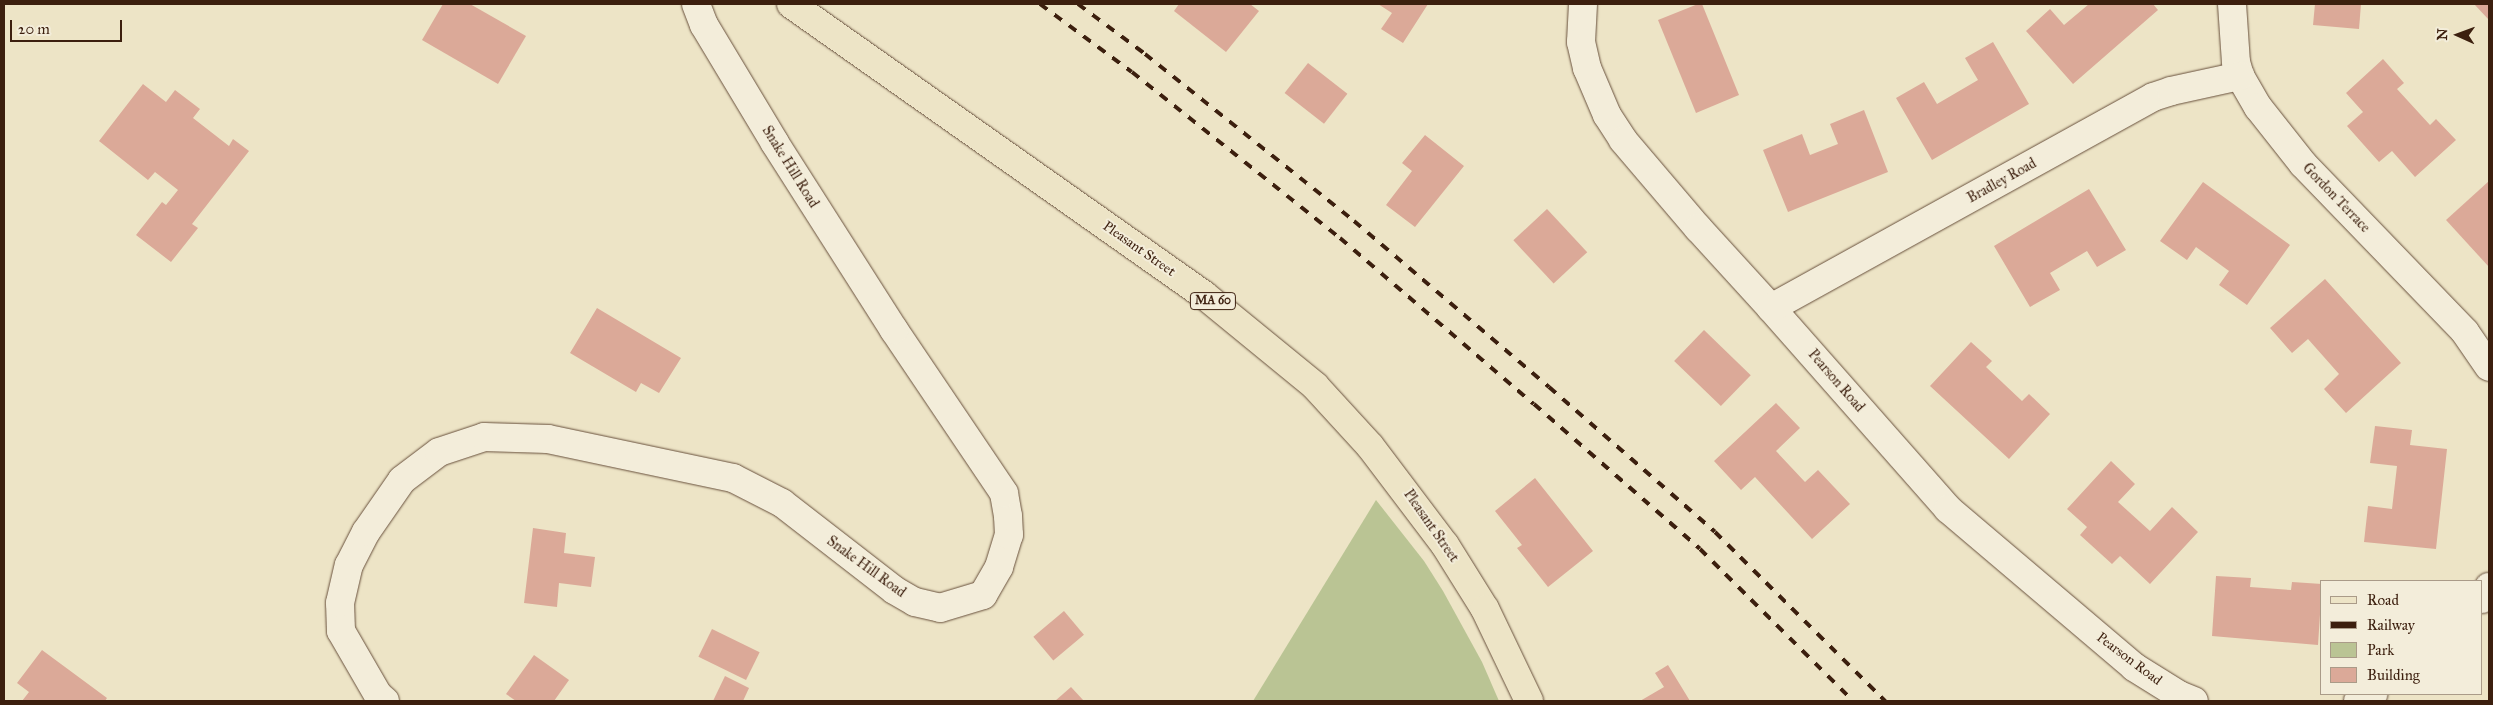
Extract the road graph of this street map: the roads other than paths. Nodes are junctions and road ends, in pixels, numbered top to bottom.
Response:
1 (696, 4) edge
2 (791, 4) edge
3 (1583, 4) edge
4 (2232, 4) edge
5 (2240, 76) junction
6 (1772, 308) junction
7 (2489, 367) edge
8 (2371, 695) edge
9 (2186, 698) edge
10 (385, 701) edge
11 (1529, 701) edge
12 (2358, 701) edge

1 - 10 street, Snake Hill Road
2 - 11 main road, Pleasant Street / MA 60
3 - 6 street, Pearson Road
4 - 5 street, Gordon Terrace
5 - 6 street, Bradley Road
5 - 7 street, Gordon Terrace
6 - 9 street, Pearson Road
8 - 12 street

